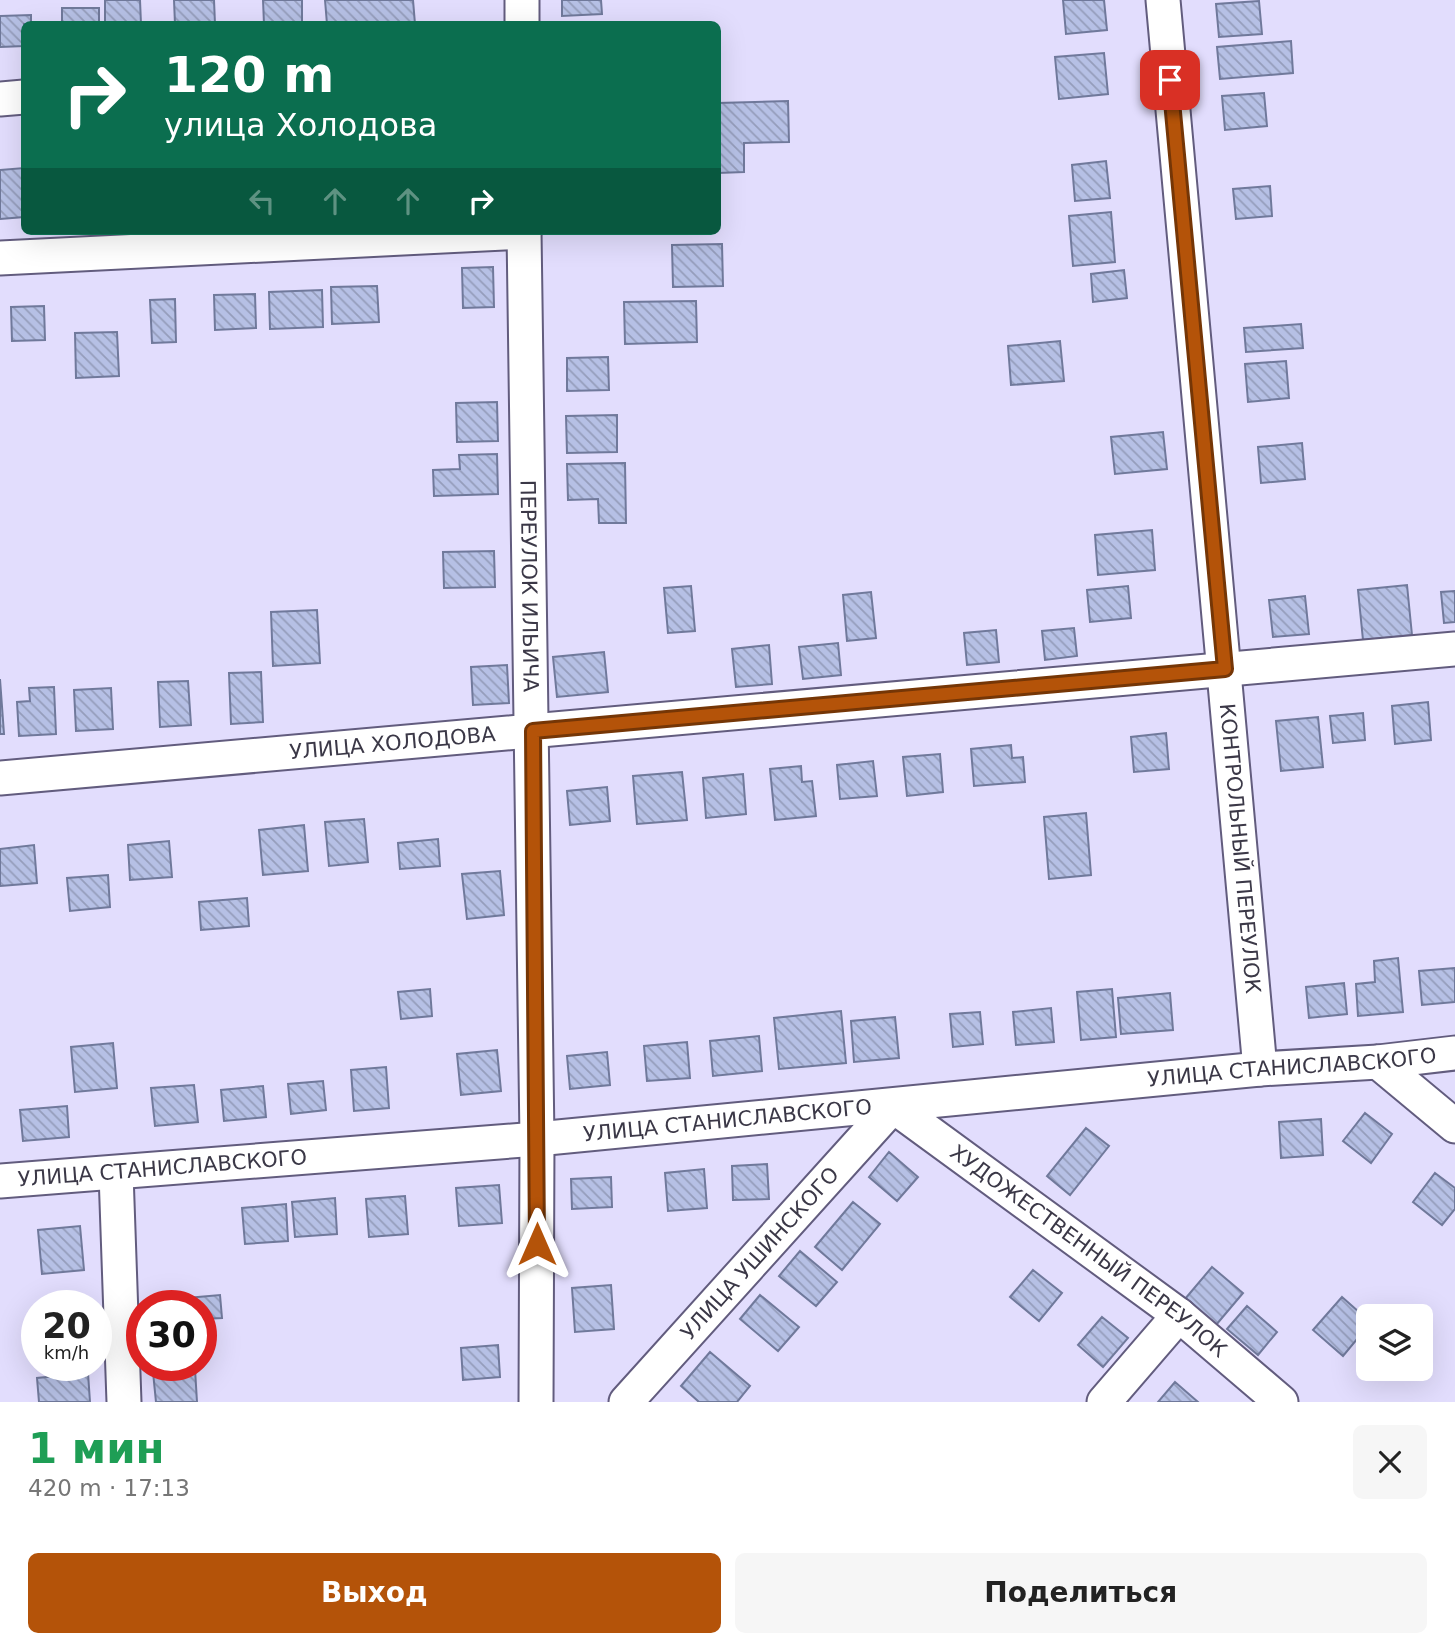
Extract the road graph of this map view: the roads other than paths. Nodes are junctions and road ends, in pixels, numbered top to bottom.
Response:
1 (522, 0) edge
2 (1163, 0) edge
3 (522, 21) edge
4 (21, 97) edge
5 (0, 99) edge
6 (446, 235) edge
7 (524, 235) edge
8 (0, 258) edge
9 (1455, 649) edge
10 (1225, 669) junction
11 (533, 731) junction
12 (0, 778) edge
13 (1455, 1053) edge
14 (1378, 1062) junction
15 (1260, 1069) junction
16 (893, 1106) junction
17 (1455, 1126) edge
18 (537, 1139) junction
19 (116, 1173) junction
20 (0, 1181) edge
21 (1179, 1315) junction
22 (124, 1402) edge
23 (536, 1402) edge
24 (626, 1402) edge
25 (1104, 1402) edge
26 (1281, 1402) edge

1 - 3 street
2 - 10 street, КОНТРОЛЬНЫЙ ПЕРЕУЛОК
4 - 5 street
6 - 8 street
7 - 11 street, ПЕРЕУЛОК ИЛЬИЧА
9 - 10 street, УЛИЦА ХОЛОДОВА
10 - 11 street, УЛИЦА ХОЛОДОВА
10 - 15 street, КОНТРОЛЬНЫЙ ПЕРЕУЛОК
11 - 12 street, УЛИЦА ХОЛОДОВА
11 - 18 street, ПЕРЕУЛОК ИЛЬИЧА
13 - 14 street, УЛИЦА СТАНИСЛАВСКОГО
14 - 15 street, УЛИЦА СТАНИСЛАВСКОГО
14 - 17 street
15 - 16 street, УЛИЦА СТАНИСЛАВСКОГО
16 - 18 street, УЛИЦА СТАНИСЛАВСКОГО
16 - 21 street, ХУДОЖЕСТВЕННЫЙ ПЕРЕУЛОК
16 - 24 street, УЛИЦА УШИНСКОГО
18 - 19 street, УЛИЦА СТАНИСЛАВСКОГО
18 - 23 street, ПЕРЕУЛОК ИЛЬИЧА
19 - 20 street, УЛИЦА СТАНИСЛАВСКОГО
19 - 22 street
21 - 25 street
21 - 26 street, ХУДОЖЕСТВЕННЫЙ ПЕРЕУЛОК

